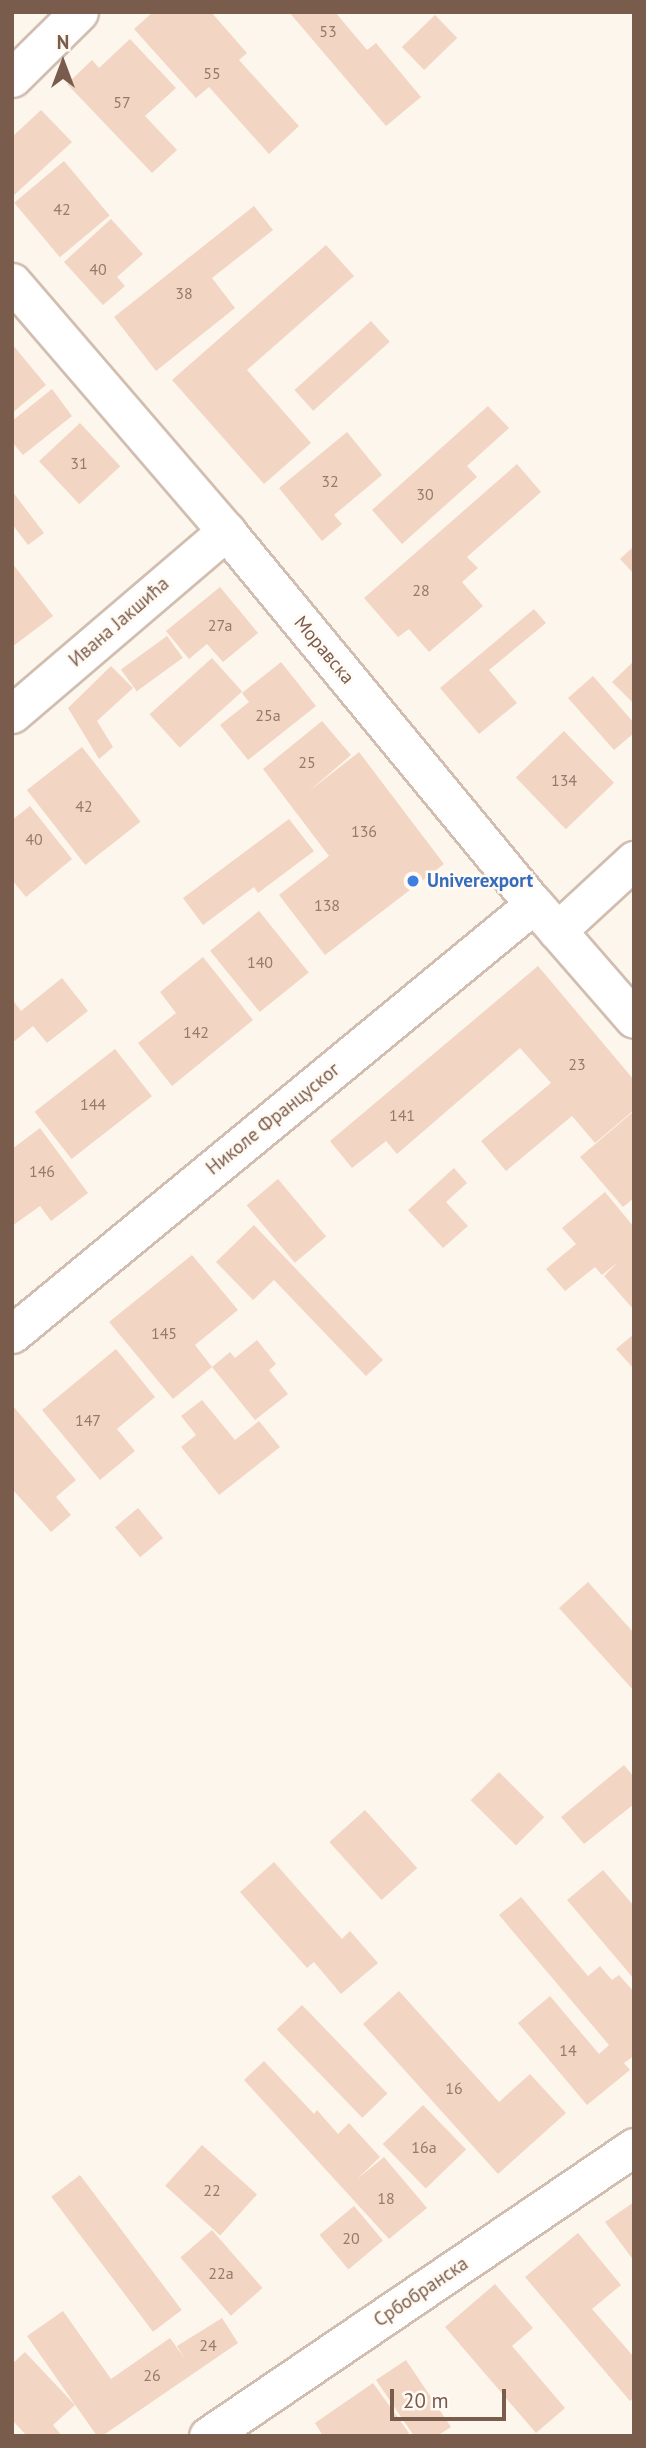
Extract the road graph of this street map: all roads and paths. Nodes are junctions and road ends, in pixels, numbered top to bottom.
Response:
1 (79, 12) edge
2 (12, 78) edge
3 (12, 282) edge
4 (226, 531) junction
5 (12, 714) edge
6 (634, 860) edge
7 (546, 918) junction
8 (634, 1019) edge
9 (12, 1334) edge
10 (634, 2147) edge
11 (208, 2436) edge

1 - 2 street
3 - 4 street, Моравска
4 - 5 street, Ивана Јакшића
4 - 7 street, Моравска
6 - 7 street, Николе Француског
7 - 8 street, Моравска
7 - 9 street, Николе Француског
10 - 11 street, Србобранска

